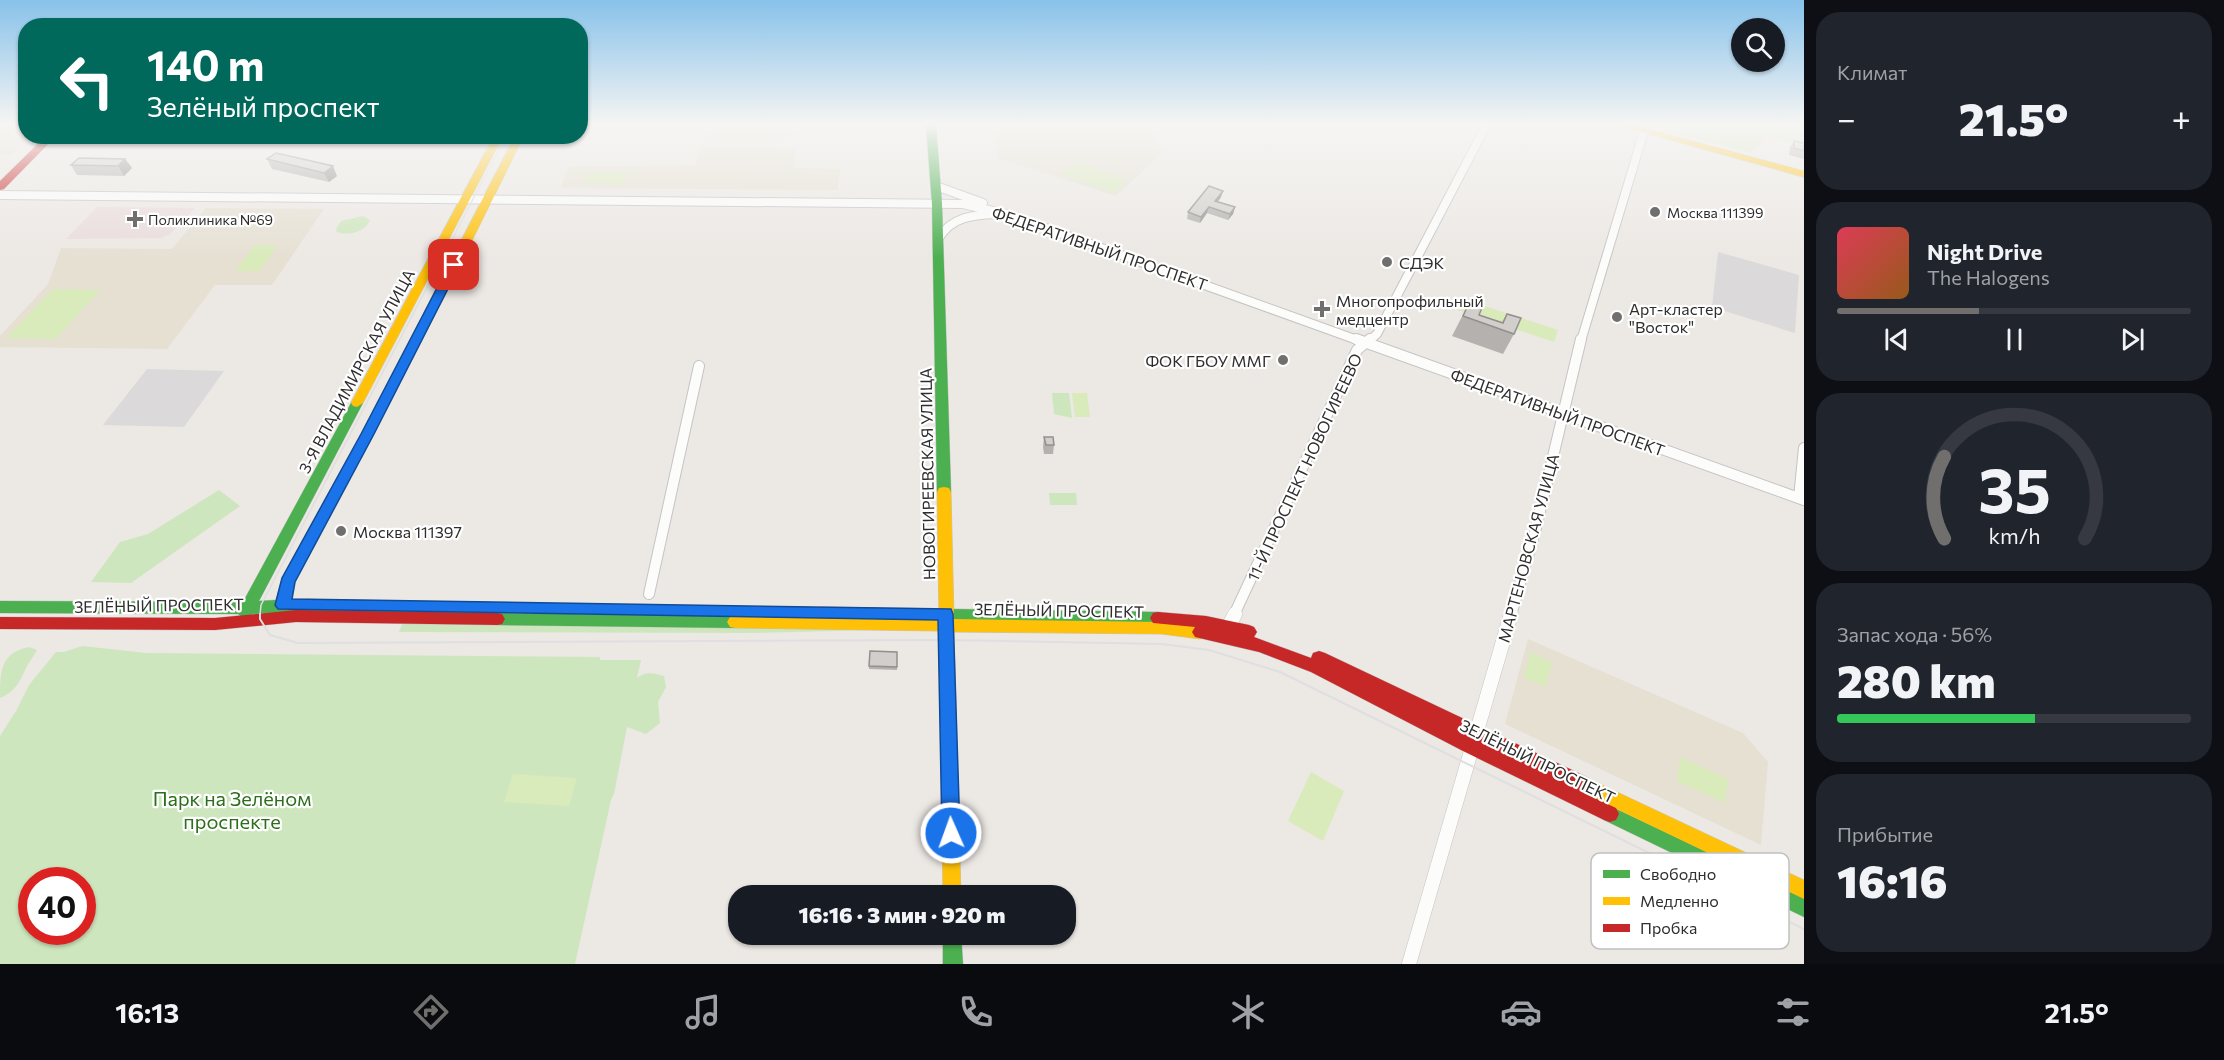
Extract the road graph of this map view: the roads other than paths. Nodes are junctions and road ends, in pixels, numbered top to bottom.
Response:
1 (18, 169) edge
2 (482, 169) edge
3 (503, 169) edge
4 (935, 169) edge
5 (1464, 169) edge
6 (1632, 169) edge
7 (1785, 169) edge
8 (1804, 174) edge
9 (936, 186) junction
10 (0, 187) edge
11 (0, 195) edge
12 (466, 199) junction
13 (488, 199) junction
14 (937, 204) junction
15 (1010, 215) junction
16 (939, 238) junction
17 (1366, 343) junction
18 (699, 366) dead end
19 (1564, 414) junction
20 (1804, 448) edge
21 (1802, 499) edge
22 (649, 594) dead end
23 (0, 607) edge
24 (248, 607) junction
25 (282, 611) junction
26 (945, 619) junction
27 (242, 621) junction
28 (0, 623) edge
29 (1229, 626) junction
30 (1476, 733) junction
31 (1473, 748) junction
32 (1690, 853) edge
33 (1727, 853) edge
34 (1789, 883) edge
35 (952, 885) edge
36 (1804, 890) edge
37 (1789, 901) edge
38 (1804, 908) edge
39 (952, 945) edge
40 (953, 964) edge
41 (1410, 964) edge

1 - 10 main road
2 - 12 main road, 3-Я ВЛАДИМИРСКАЯ УЛИЦА
3 - 13 main road
4 - 9 main road, НОВОГИРЕЕВСКАЯ УЛИЦА
5 - 17 street, 11-Й ПРОСПЕКТ НОВОГИРЕЕВО
6 - 19 street, МАРТЕНОВСКАЯ УЛИЦА
7 - 8 main road
9 - 14 main road, НОВОГИРЕЕВСКАЯ УЛИЦА
9 - 15 street
11 - 12 street, ФЕДЕРАТИВНЫЙ ПРОСПЕКТ
12 - 13 street, ФЕДЕРАТИВНЫЙ ПРОСПЕКТ
12 - 24 main road, 3-Я ВЛАДИМИРСКАЯ УЛИЦА
13 - 14 street, ФЕДЕРАТИВНЫЙ ПРОСПЕКТ
13 - 25 main road
14 - 15 street, ФЕДЕРАТИВНЫЙ ПРОСПЕКТ
14 - 16 main road, НОВОГИРЕЕВСКАЯ УЛИЦА
15 - 16 street
15 - 17 street, ФЕДЕРАТИВНЫЙ ПРОСПЕКТ
16 - 26 main road, НОВОГИРЕЕВСКАЯ УЛИЦА
17 - 19 street, ФЕДЕРАТИВНЫЙ ПРОСПЕКТ
17 - 29 street, 11-Й ПРОСПЕКТ НОВОГИРЕЕВО
18 - 22 street
19 - 21 street, ФЕДЕРАТИВНЫЙ ПРОСПЕКТ
19 - 30 street, МАРТЕНОВСКАЯ УЛИЦА
20 - 21 street
23 - 24 main road, ЗЕЛЁНЫЙ ПРОСПЕКТ
24 - 25 main road, ЗЕЛЁНЫЙ ПРОСПЕКТ
24 - 27 main road, 3-Я ВЛАДИМИРСКАЯ УЛИЦА
25 - 26 main road, ЗЕЛЁНЫЙ ПРОСПЕКТ
25 - 27 main road, ЗЕЛЁНЫЙ ПРОСПЕКТ
26 - 29 main road, ЗЕЛЁНЫЙ ПРОСПЕКТ
26 - 31 main road, ЗЕЛЁНЫЙ ПРОСПЕКТ
26 - 35 main road, НОВОГИРЕЕВСКАЯ УЛИЦА
27 - 28 main road, ЗЕЛЁНЫЙ ПРОСПЕКТ
29 - 30 main road, ЗЕЛЁНЫЙ ПРОСПЕКТ
30 - 31 street, МАРТЕНОВСКАЯ УЛИЦА
30 - 33 main road, ЗЕЛЁНЫЙ ПРОСПЕКТ
31 - 32 main road, ЗЕЛЁНЫЙ ПРОСПЕКТ
31 - 41 street, МАРТЕНОВСКАЯ УЛИЦА
34 - 36 main road, ЗЕЛЁНЫЙ ПРОСПЕКТ
37 - 38 main road, ЗЕЛЁНЫЙ ПРОСПЕКТ
39 - 40 main road

